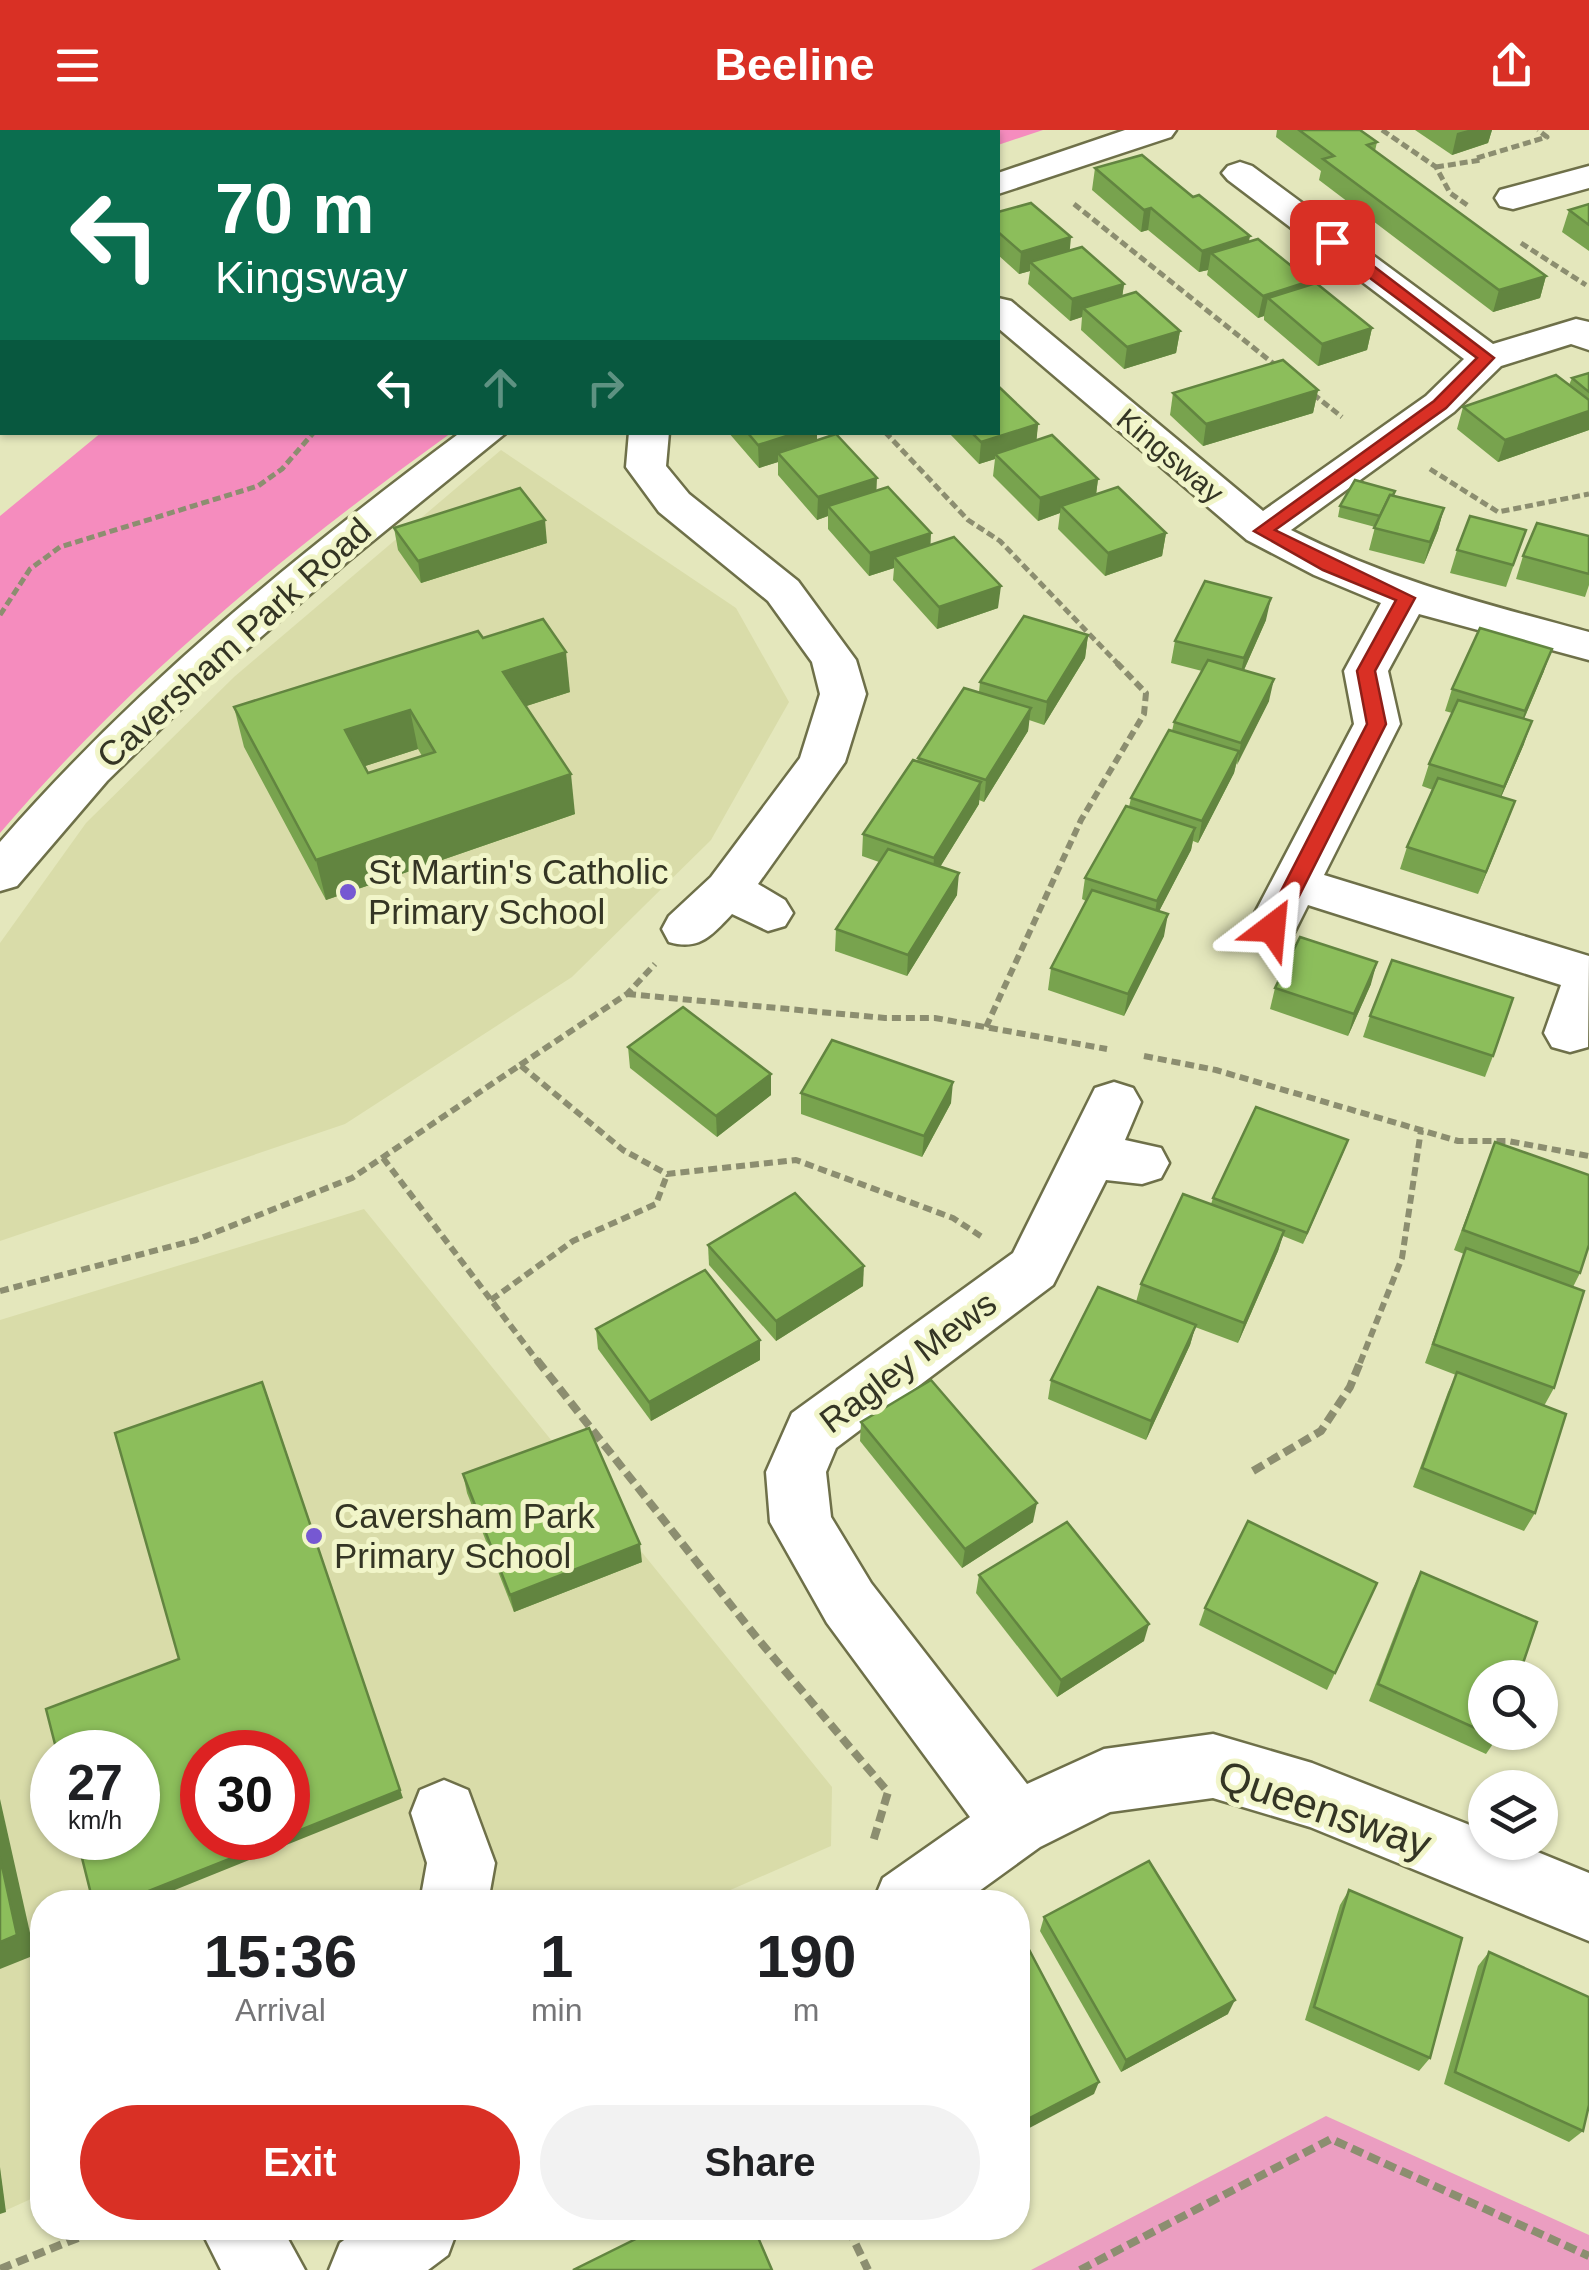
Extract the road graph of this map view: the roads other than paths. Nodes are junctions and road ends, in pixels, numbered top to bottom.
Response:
1 (1159, 130) edge
2 (1240, 173) dead end
3 (1589, 177) edge
4 (1510, 179) road end
5 (1000, 183) edge
6 (1000, 311) edge
7 (1585, 331) edge
8 (1486, 358) junction
9 (484, 435) edge
10 (649, 435) edge
11 (1262, 531) junction
12 (1406, 598) junction
13 (1589, 646) edge
14 (0, 874) edge
15 (1297, 884) junction
16 (1272, 928) dead end
17 (687, 929) road end
18 (1589, 975) edge
19 (1570, 1033) dead end
20 (1114, 1102) dead end
21 (444, 1813) dead end
22 (1016, 1824) junction
23 (888, 1880) edge
24 (456, 1890) edge
25 (1589, 1907) edge
26 (246, 2240) edge
27 (406, 2240) edge
28 (268, 2270) edge
29 (367, 2270) edge

1 - 5 street
2 - 8 street
3 - 4 street
6 - 11 street, Kingsway
7 - 8 street
8 - 11 street
9 - 14 street, Caversham Park Road
10 - 17 street
11 - 12 street, Kingsway
12 - 13 street, Kingsway
12 - 15 street
15 - 16 street
15 - 18 street
18 - 19 street
20 - 22 street, Ragley Mews
21 - 24 street
22 - 23 street, Queensway
22 - 25 street, Queensway
26 - 28 street
27 - 29 street

